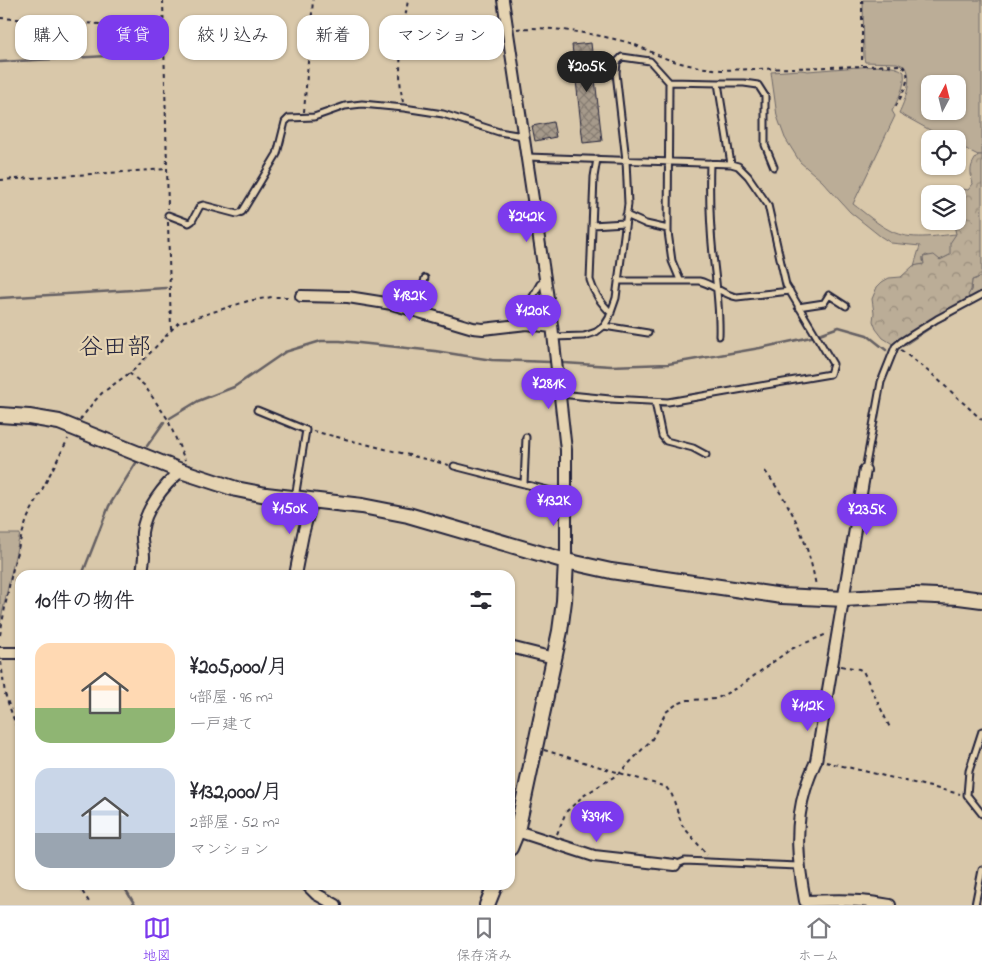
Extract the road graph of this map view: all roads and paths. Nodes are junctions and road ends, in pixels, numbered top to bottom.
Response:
1 (163, 0) edge
2 (313, 0) edge
3 (408, 0) edge
4 (502, 0) edge
5 (862, 0) edge
6 (164, 15) edge
7 (0, 18) edge
8 (97, 24) edge
9 (507, 30) junction
10 (165, 60) edge
11 (862, 65) junction
12 (669, 82) junction
13 (718, 83) junction
14 (404, 108) junction
15 (895, 108) dead end
16 (304, 117) junction
17 (523, 136) junction
18 (527, 157) junction
19 (597, 159) junction
20 (626, 160) junction
21 (670, 161) junction
22 (710, 163) junction
23 (731, 164) junction
24 (774, 168) dead end
25 (168, 169) junction
26 (0, 180) edge
27 (168, 215) junction
28 (626, 215) junction
29 (625, 223) junction
30 (592, 225) junction
31 (668, 229) junction
32 (425, 278) dead end
33 (680, 280) junction
34 (545, 281) junction
35 (618, 281) junction
36 (717, 288) junction
37 (790, 292) junction
38 (982, 295) edge
39 (301, 296) joint
40 (846, 306) dead end
41 (798, 307) junction
42 (417, 311) junction
43 (611, 313) junction
44 (516, 324) junction
45 (604, 326) junction
46 (171, 329) junction
47 (552, 332) junction
48 (648, 333) dead end
49 (719, 336) dead end
50 (895, 347) junction
51 (129, 374) junction
52 (560, 394) junction
53 (655, 402) junction
54 (258, 410) dead end
55 (0, 416) edge
56 (982, 420) edge
57 (74, 427) junction
58 (306, 430) junction
59 (526, 437) dead end
60 (706, 455) dead end
61 (454, 466) joint
62 (865, 470) joint
63 (182, 471) junction
64 (765, 471) dead end
65 (524, 484) junction
66 (567, 495) junction
67 (295, 498) junction
68 (312, 500) junction
69 (566, 561) junction
70 (142, 570) edge
71 (295, 570) edge
72 (818, 598) junction
73 (845, 599) junction
74 (982, 600) edge
75 (830, 630) dead end
76 (0, 635) edge
77 (515, 648) edge
78 (15, 654) edge
79 (1, 655) edge
80 (554, 658) junction
81 (833, 664) junction
82 (15, 722) edge
83 (891, 730) dead end
84 (982, 731) edge
85 (535, 747) junction
86 (816, 761) junction
87 (620, 773) junction
88 (968, 795) junction
89 (982, 814) edge
90 (517, 831) junction
91 (515, 836) edge
92 (554, 843) junction
93 (712, 862) junction
94 (675, 865) joint
95 (798, 866) junction
96 (982, 870) edge
97 (81, 890) edge
98 (312, 890) edge
99 (493, 890) edge
100 (91, 905) edge
101 (336, 905) edge
102 (487, 905) edge
103 (890, 905) edge
104 (975, 905) edge

1 - 6 path
2 - 16 path
3 - 14 path
4 - 9 street
5 - 11 path
7 - 8 path
9 - 11 path
9 - 17 street
10 - 25 path
11 - 15 path
12 - 13 lane
12 - 20 lane
12 - 21 lane
13 - 23 lane
13 - 24 lane
14 - 16 lane
14 - 17 lane
16 - 27 lane
17 - 18 street
18 - 19 lane
18 - 34 street
19 - 20 lane
19 - 30 lane
20 - 21 lane
20 - 28 lane
21 - 22 lane
21 - 31 lane
22 - 23 lane
22 - 36 lane
23 - 37 lane
25 - 26 path
25 - 27 path
27 - 46 path
28 - 29 lane
28 - 31 lane
29 - 30 lane
29 - 35 lane
30 - 43 lane
31 - 33 lane
32 - 42 lane
33 - 35 lane
33 - 36 lane
34 - 44 lane
34 - 47 street
35 - 43 lane
36 - 37 lane
36 - 49 lane
37 - 41 lane
38 - 50 lane
39 - 42 street
39 - 46 path
40 - 41 lane
41 - 53 lane
42 - 44 street
43 - 45 lane
44 - 47 street
45 - 47 lane
45 - 48 lane
46 - 51 path
47 - 52 street
50 - 56 path
50 - 62 lane
51 - 57 path
51 - 63 path
52 - 53 lane
52 - 66 street
53 - 60 lane
54 - 58 lane
55 - 57 street
57 - 63 street
57 - 76 path
58 - 61 path
58 - 67 lane
59 - 65 lane
61 - 65 lane
62 - 73 street
63 - 67 street
63 - 70 street
64 - 72 path
65 - 66 lane
66 - 69 street
67 - 68 street
68 - 69 street
68 - 71 street
69 - 72 street
69 - 80 street
72 - 73 street
73 - 74 street
73 - 81 street
75 - 87 path
77 - 80 street
78 - 79 street
79 - 82 path
80 - 85 street
81 - 83 path
81 - 86 street
84 - 88 lane
85 - 87 path
85 - 90 street
86 - 88 path
86 - 95 street
87 - 92 path
87 - 93 path
88 - 89 lane
90 - 91 street
90 - 92 street
92 - 94 street
93 - 94 lane
93 - 95 lane
95 - 103 street
96 - 104 lane
97 - 100 path
98 - 101 street
99 - 102 street

